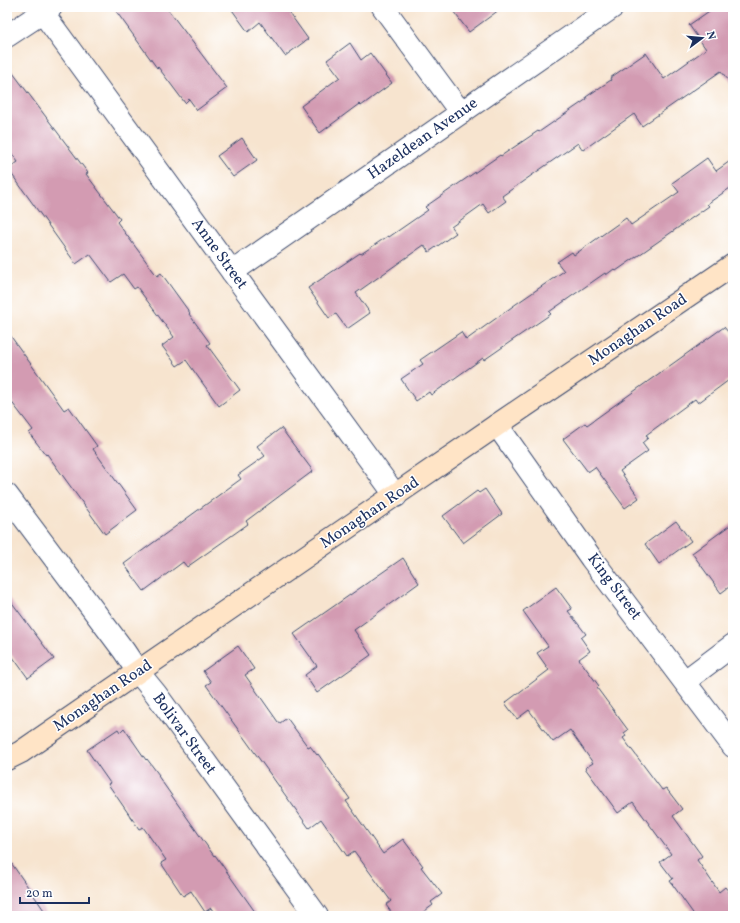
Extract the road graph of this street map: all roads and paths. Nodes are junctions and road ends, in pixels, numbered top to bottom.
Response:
1 (384, 7) edge
2 (613, 7) edge
3 (47, 10) edge
4 (7, 36) edge
5 (461, 113) junction
6 (733, 265) edge
7 (232, 272) junction
8 (497, 425) junction
9 (7, 495) edge
10 (396, 496) junction
11 (733, 645) edge
12 (138, 672) junction
13 (685, 681) junction
14 (733, 746) edge
15 (7, 759) edge
16 (317, 916) edge

1 - 5 street
2 - 5 street, Hazeldean Avenue
3 - 4 street
3 - 7 street, Anne Street
5 - 7 street, Hazeldean Avenue
6 - 8 main road, Monaghan Road
7 - 10 street, Anne Street
8 - 10 main road, Monaghan Road
8 - 13 street, King Street
9 - 12 street, Bolivar Street
10 - 12 main road, Monaghan Road
11 - 13 street
12 - 15 main road, Monaghan Road
12 - 16 street, Bolivar Street
13 - 14 street, King Street

